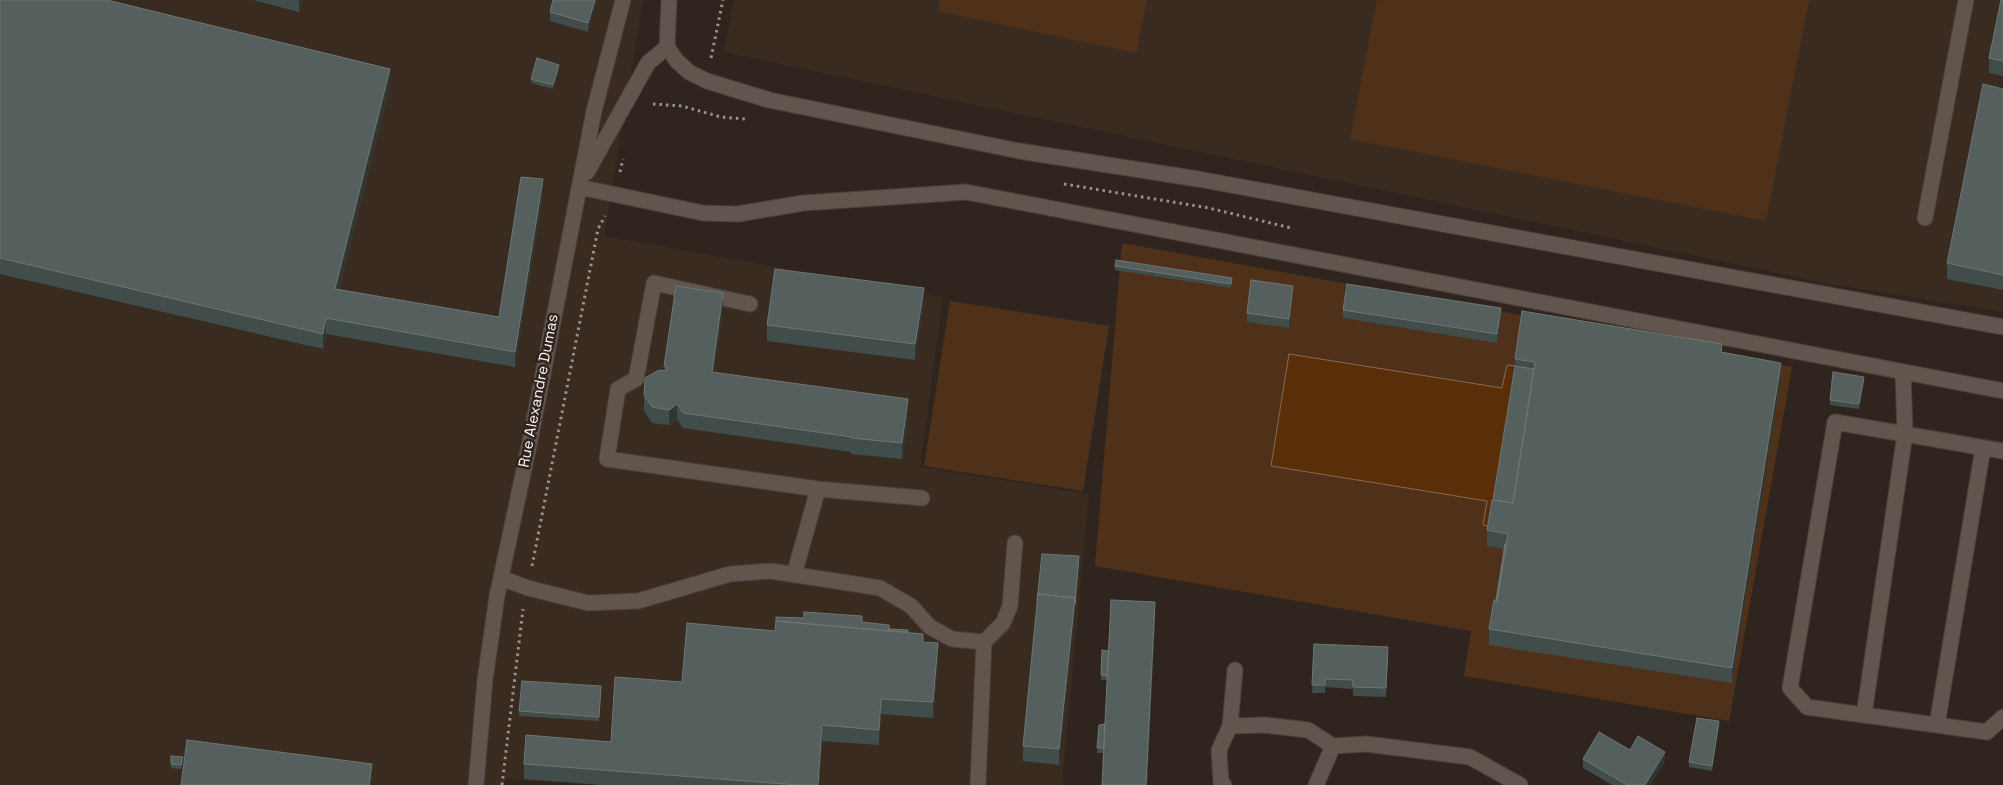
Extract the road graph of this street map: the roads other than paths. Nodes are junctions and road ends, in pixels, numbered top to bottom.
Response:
1 (623, 0) edge
2 (669, 0) edge
3 (1966, 0) edge
4 (667, 47) junction
5 (579, 187) junction
6 (1925, 218) dead end
7 (750, 304) dead end
8 (2003, 327) edge
9 (1902, 372) junction
10 (2003, 391) edge
11 (1905, 434) junction
12 (1983, 448) junction
13 (2003, 451) edge
14 (818, 489) junction
15 (922, 498) dead end
16 (1015, 543) dead end
17 (794, 575) junction
18 (501, 578) junction
19 (984, 642) junction
20 (1236, 670) dead end
21 (1864, 715) junction
22 (2003, 717) edge
23 (1937, 725) junction
24 (1230, 726) junction
25 (1333, 746) junction
26 (978, 783) dead end
27 (476, 785) edge
28 (1224, 785) edge
29 (1316, 785) edge
30 (1520, 785) edge

1 - 5 street, Rue Alexandre Dumas
2 - 4 street
3 - 6 street
4 - 5 street
4 - 8 street
5 - 9 street
5 - 18 street, Rue Alexandre Dumas
7 - 14 street
9 - 10 street
9 - 11 street
11 - 12 street
11 - 21 street
11 - 21 street
12 - 13 street
12 - 23 street
14 - 15 street
14 - 17 street
16 - 19 street
17 - 18 street
17 - 19 street
18 - 27 street, Rue Alexandre Dumas
19 - 26 street
20 - 24 street
21 - 23 street
22 - 23 street
24 - 25 street
24 - 28 street
25 - 29 street
25 - 30 street

